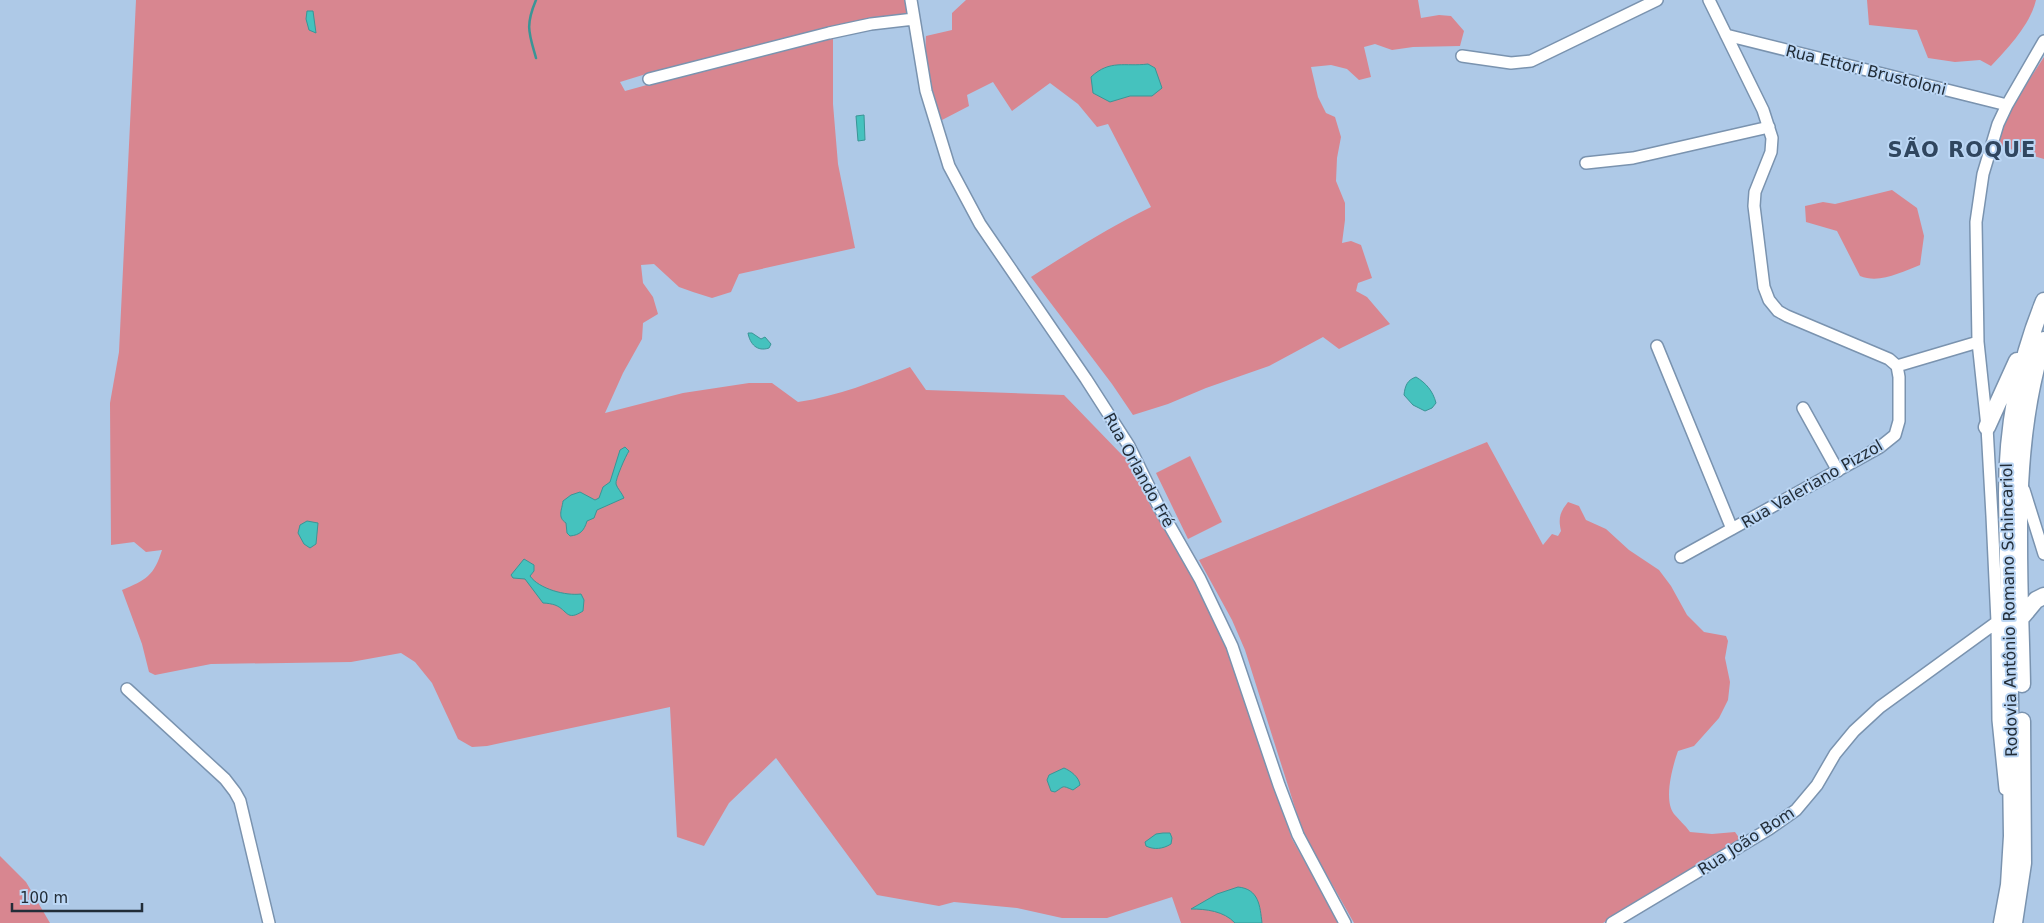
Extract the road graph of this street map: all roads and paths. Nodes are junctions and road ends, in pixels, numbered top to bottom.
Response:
1 (911, 0) edge
2 (1657, 0) edge
3 (1709, 0) edge
4 (914, 19) junction
5 (1726, 35) junction
6 (2044, 41) edge
7 (1462, 56) dead end
8 (649, 79) dead end
9 (2007, 105) junction
10 (1769, 127) junction
11 (1586, 163) dead end
12 (2044, 302) edge
13 (2035, 323) junction
14 (2044, 340) edge
15 (1978, 342) junction
16 (1657, 346) dead end
17 (1897, 366) junction
18 (1803, 408) dead end
19 (1987, 427) junction
20 (1838, 471) junction
21 (2021, 481) junction
22 (1732, 529) junction
23 (2044, 554) edge
24 (1681, 557) dead end
25 (2044, 596) edge
26 (2021, 618) junction
27 (1997, 622) junction
28 (128, 689) dead end
29 (2012, 836) junction
30 (269, 923) edge
31 (1345, 923) edge
32 (1612, 923) edge
33 (2002, 923) edge
34 (2014, 923) edge

1 - 4 street, Rua Orlando Fré
2 - 7 street
3 - 5 street
4 - 8 street
4 - 31 street, Rua Orlando Fré
5 - 9 street, Rua Ettori Brustoloni
5 - 10 street
6 - 9 street
9 - 15 street
10 - 11 street
10 - 17 street
12 - 13 highway, Rodovia Antônio Romano Schincariol
13 - 19 highway
13 - 29 highway, Rodovia Antônio Romano Schincariol
14 - 21 highway, Rodovia Antônio Romano Schincariol
15 - 17 street
15 - 19 street
16 - 22 street
17 - 20 street, Rua Valeriano Pizzol
18 - 20 street
19 - 27 street
20 - 22 street, Rua Valeriano Pizzol
21 - 23 street
21 - 26 highway, Rodovia Antônio Romano Schincariol
22 - 24 street, Rua Valeriano Pizzol
25 - 26 highway
26 - 34 highway, Rodovia Antônio Romano Schincariol
27 - 29 street
27 - 32 street, Rua João Bom
28 - 30 street
29 - 33 highway, Rodovia Antônio Romano Schincariol

